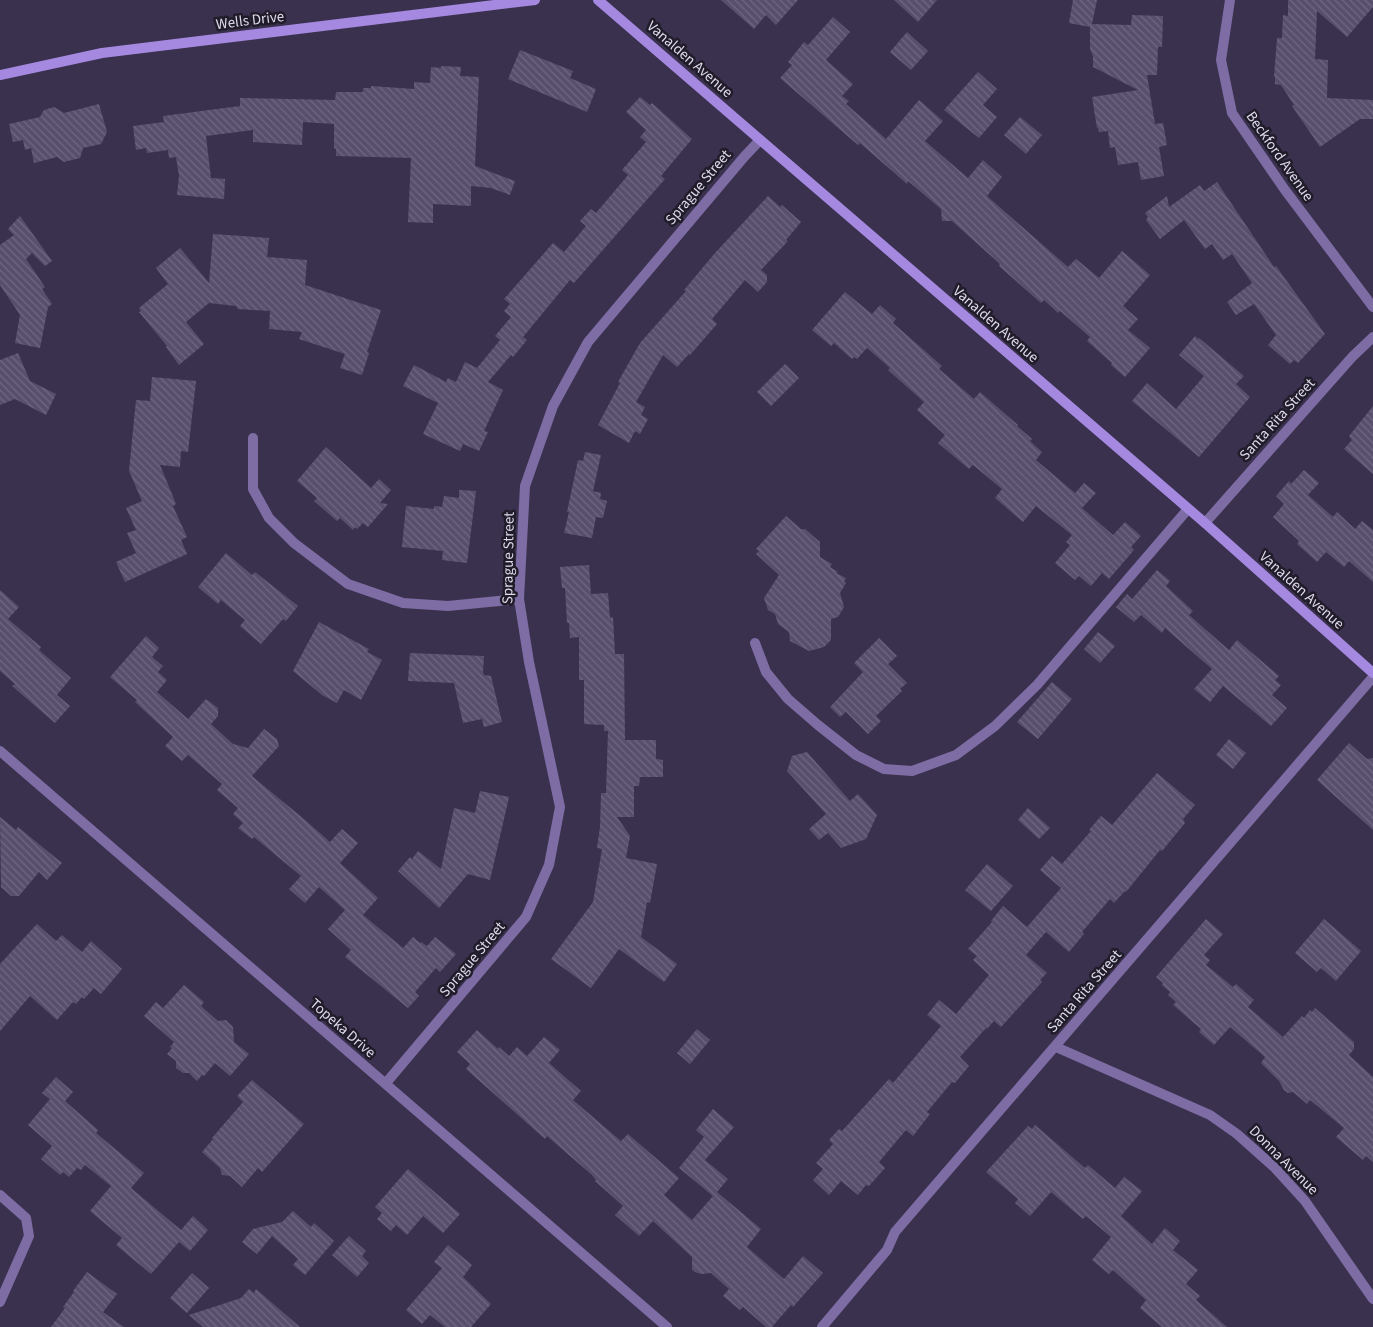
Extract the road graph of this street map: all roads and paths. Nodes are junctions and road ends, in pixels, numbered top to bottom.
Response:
1 (535, 0) edge
2 (598, 0) edge
3 (1230, 0) edge
4 (0, 75) edge
5 (760, 140) junction
6 (1373, 307) edge
7 (1373, 337) edge
8 (252, 438) dead end
9 (1188, 509) junction
10 (1205, 523) junction
11 (519, 599) junction
12 (755, 643) dead end
13 (1373, 673) edge
14 (1373, 677) edge
15 (0, 751) edge
16 (1056, 1047) junction
17 (386, 1084) junction
18 (0, 1195) edge
19 (1373, 1299) edge
20 (0, 1302) edge
21 (667, 1327) edge
22 (822, 1327) edge

1 - 4 main road, Wells Drive
2 - 5 main road, Vanalden Avenue
3 - 6 street, Beckford Avenue
5 - 9 main road, Vanalden Avenue
5 - 11 street, Sprague Street
7 - 10 street, Santa Rita Street
8 - 11 street
9 - 10 main road, Vanalden Avenue
9 - 12 street
10 - 13 main road, Vanalden Avenue
11 - 17 street, Sprague Street
14 - 16 street, Santa Rita Street
15 - 17 street, Topeka Drive
16 - 19 street, Donna Avenue
16 - 22 street, Santa Rita Street
17 - 21 street, Topeka Drive
18 - 20 street

